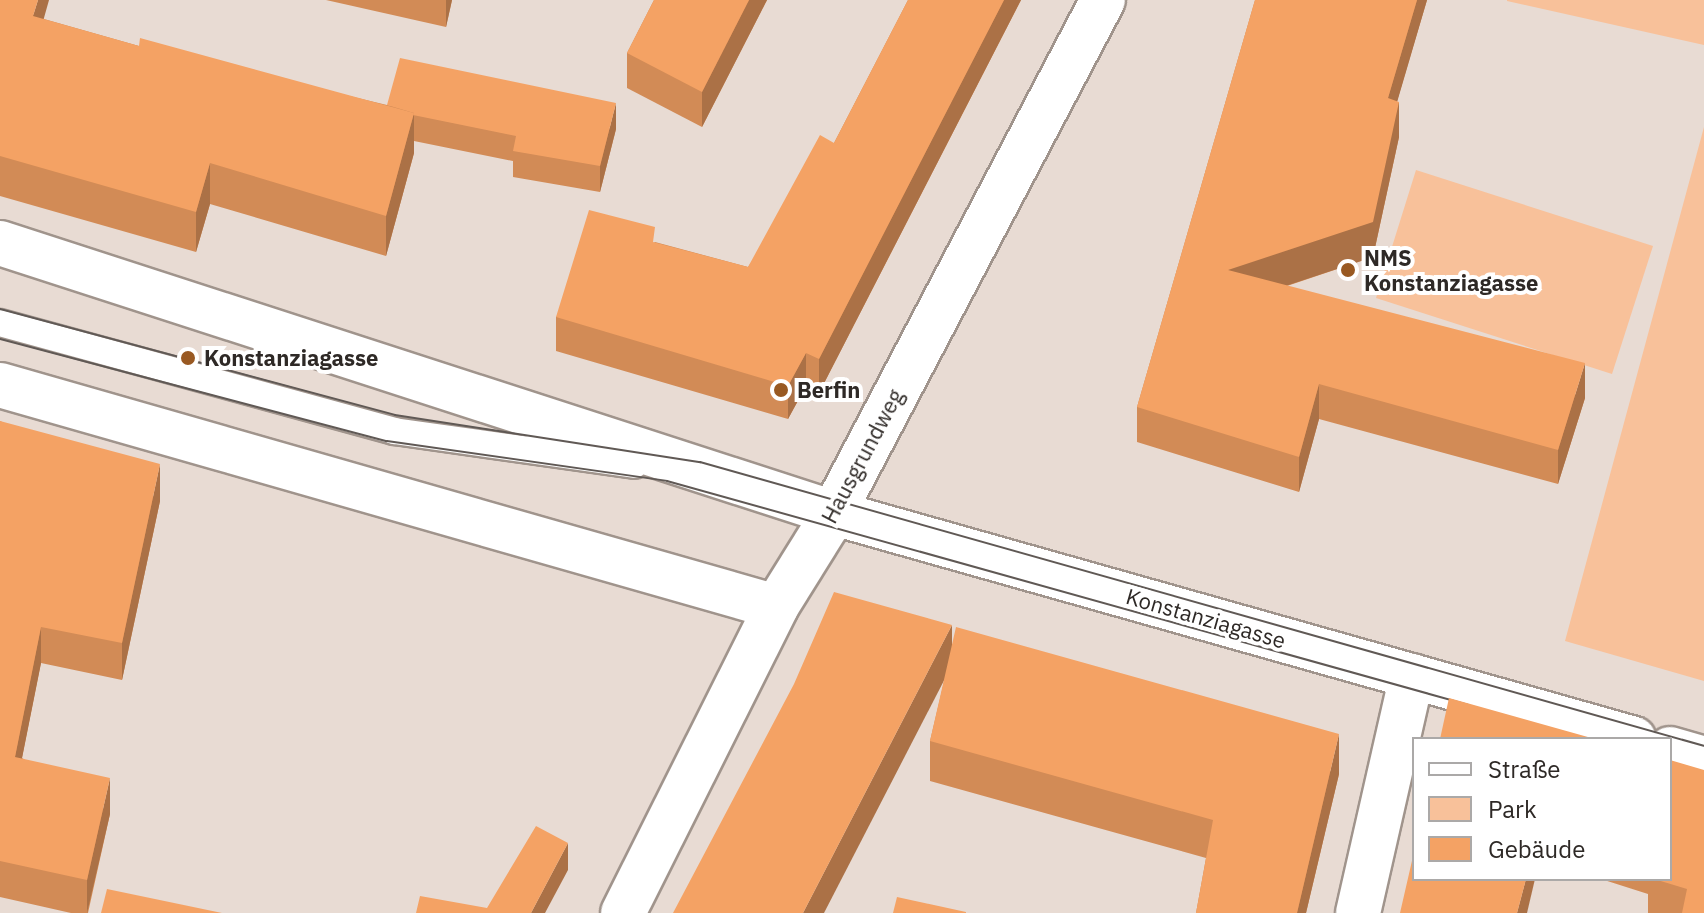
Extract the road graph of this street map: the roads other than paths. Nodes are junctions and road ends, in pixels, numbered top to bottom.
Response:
1 (1103, 0) edge
2 (0, 243) edge
3 (0, 323) edge
4 (0, 385) edge
5 (779, 495) junction
6 (834, 513) junction
7 (776, 607) junction
8 (1412, 676) junction
9 (1627, 737) edge
10 (1672, 750) edge
11 (1704, 759) edge
12 (623, 913) edge
13 (1358, 913) edge

1 - 6 street, Hausgrundweg
2 - 5 street, Konstanziagasse
3 - 5 lane, Konstanziagasse
4 - 7 street
5 - 6 street, Konstanziagasse
6 - 7 street, Hausgrundweg
6 - 8 street, Konstanziagasse
7 - 12 street, Hausgrundweg
8 - 9 street, Konstanziagasse
8 - 13 street
10 - 11 street

